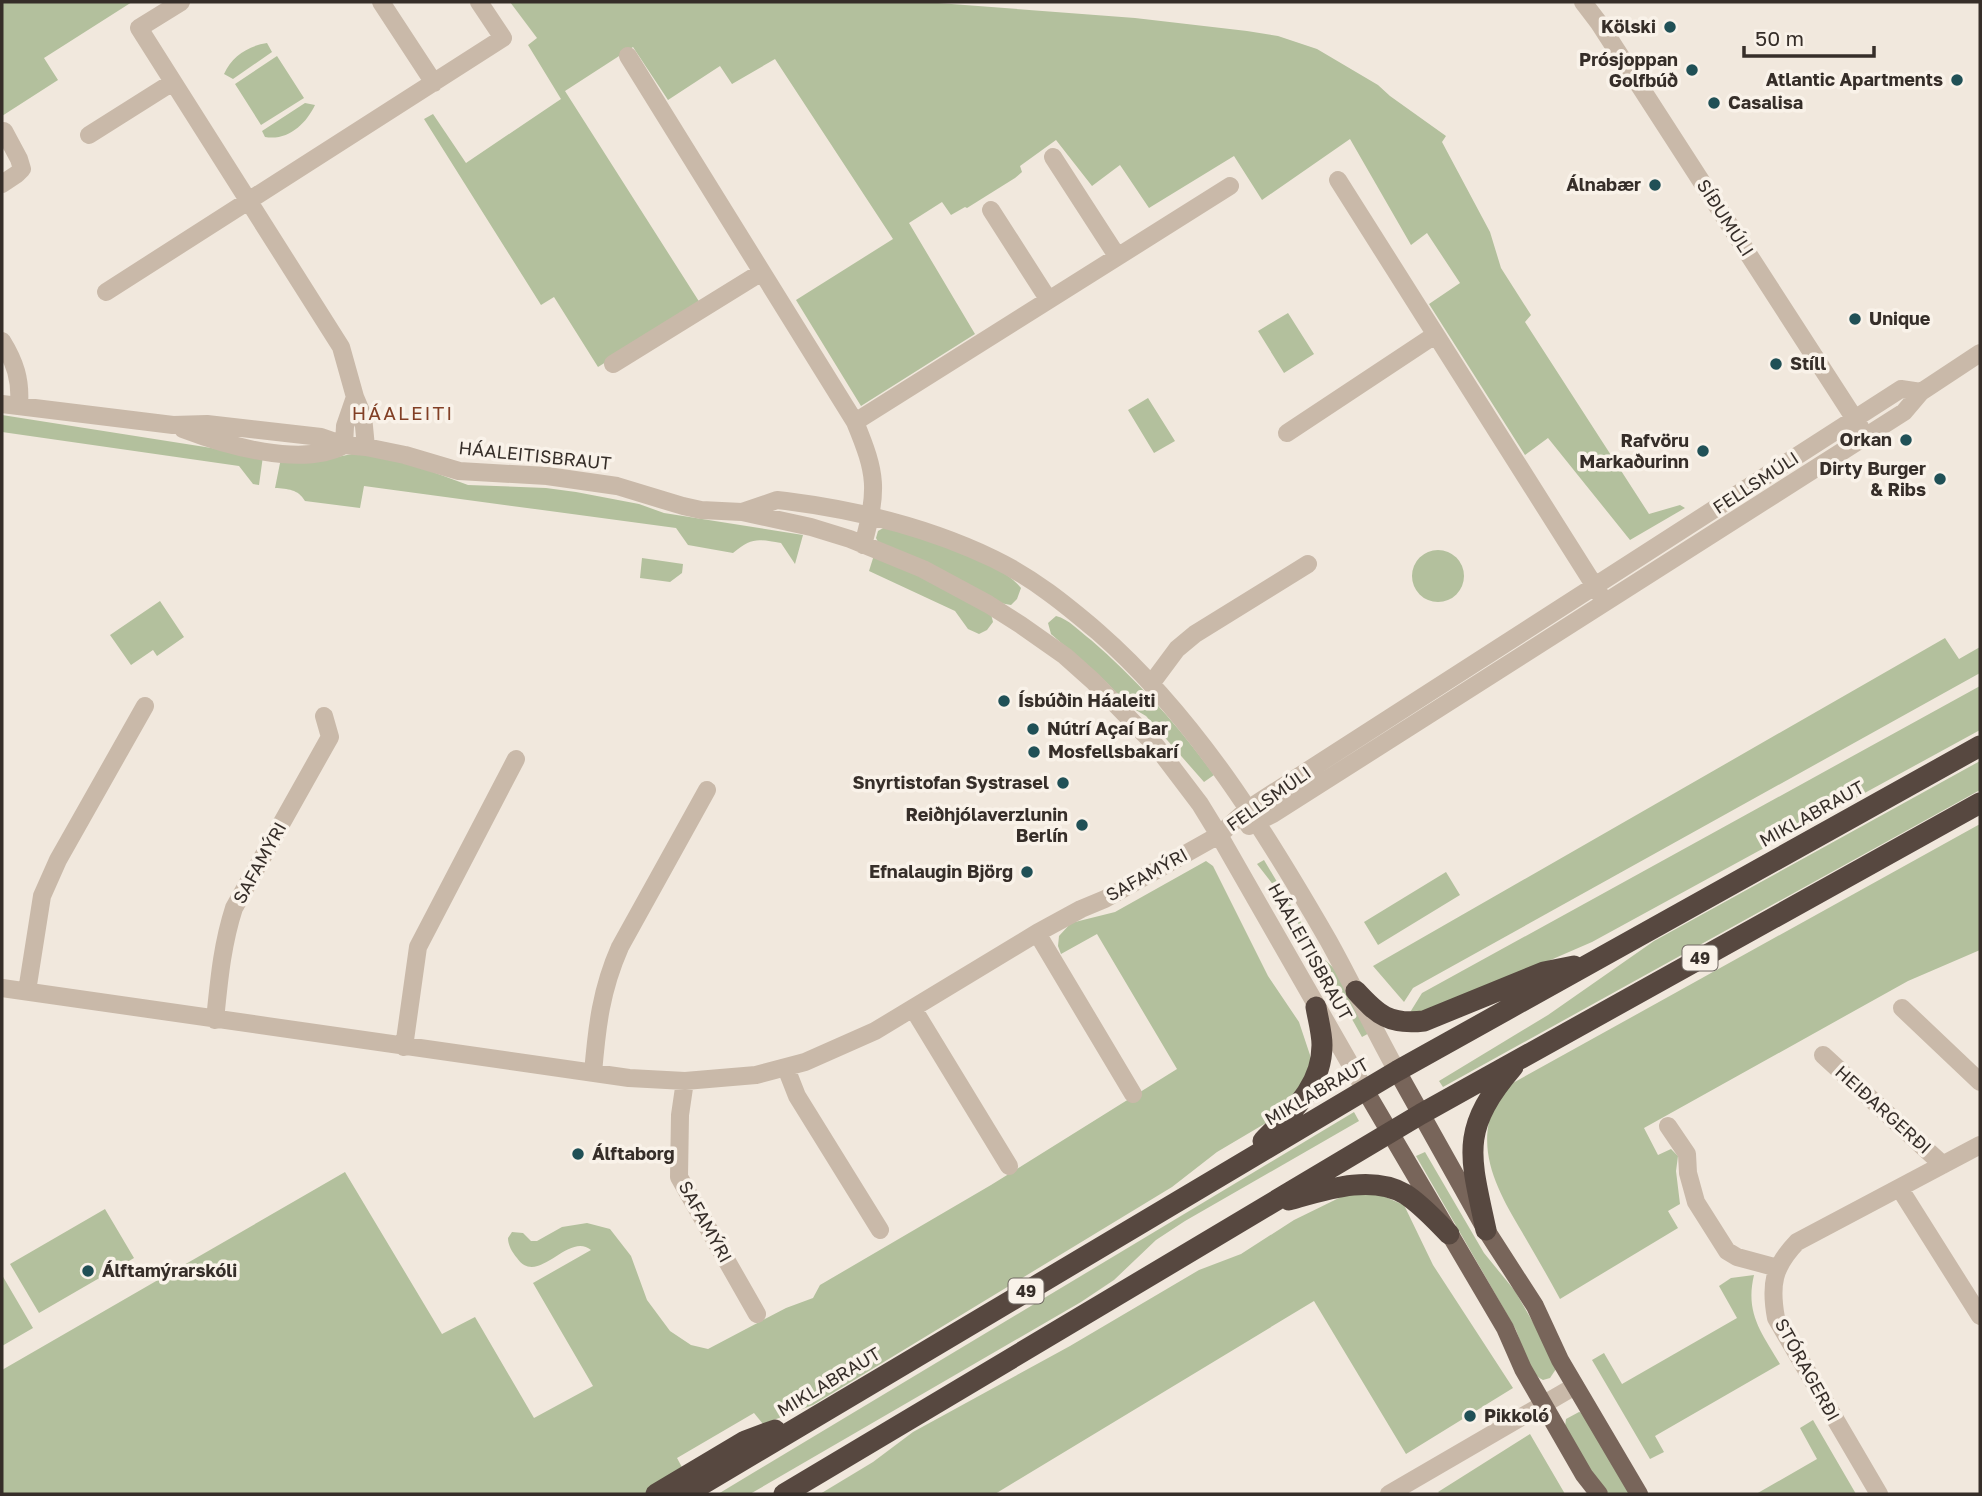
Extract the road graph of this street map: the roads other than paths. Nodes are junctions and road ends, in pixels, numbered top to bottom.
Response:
1 (181, 2) edge
2 (382, 2) edge
3 (479, 2) edge
4 (1583, 2) edge
5 (628, 56) dead end
6 (173, 82) junction
7 (434, 83) junction
8 (4, 131) dead end
9 (89, 135) dead end
10 (1053, 156) dead end
11 (1338, 180) dead end
12 (2, 184) edge
13 (1230, 186) dead end
14 (249, 202) junction
15 (991, 210) dead end
16 (1117, 256) junction
17 (762, 272) junction
18 (106, 292) dead end
19 (1048, 299) junction
20 (1436, 335) junction
21 (2, 341) edge
22 (1980, 353) edge
23 (613, 364) dead end
24 (1921, 392) junction
25 (355, 397) junction
26 (10, 405) edge
27 (1854, 419) junction
28 (855, 422) junction
29 (1287, 433) dead end
30 (1866, 436) junction
31 (344, 445) junction
32 (366, 447) junction
33 (741, 512) junction
34 (870, 517) junction
35 (863, 545) junction
36 (1308, 564) dead end
37 (1595, 586) junction
38 (1605, 602) junction
39 (1151, 684) junction
40 (145, 706) dead end
41 (324, 716) dead end
42 (1980, 746) edge
43 (516, 759) dead end
44 (707, 790) dead end
45 (1980, 803) edge
46 (1253, 817) junction
47 (1219, 835) junction
48 (1037, 933) junction
49 (1594, 962) junction
50 (2, 988) edge
51 (27, 991) junction
52 (1356, 991) junction
53 (1316, 1007) junction
54 (1902, 1008) dead end
55 (914, 1010) junction
56 (215, 1020) junction
57 (404, 1047) junction
58 (1823, 1055) dead end
59 (1520, 1058) junction
60 (786, 1068) junction
61 (1397, 1071) junction
62 (593, 1073) junction
63 (685, 1082) junction
64 (1980, 1082) edge
65 (1365, 1090) junction
66 (1133, 1094) dead end
67 (1421, 1114) junction
68 (1668, 1126) dead end
69 (1390, 1133) junction
70 (1980, 1145) edge
71 (1244, 1161) junction
72 (1943, 1165) junction
73 (1009, 1166) dead end
74 (1900, 1189) junction
75 (1264, 1207) junction
76 (880, 1230) dead end
77 (1486, 1230) junction
78 (1449, 1234) junction
79 (1797, 1242) joint
80 (1778, 1268) junction
81 (757, 1314) dead end
82 (1980, 1316) edge
83 (1575, 1386) junction
84 (1544, 1404) junction
85 (807, 1422) junction
86 (1416, 1488) edge
87 (656, 1494) edge
88 (686, 1494) edge
89 (784, 1494) edge
90 (1389, 1494) edge
91 (1599, 1494) edge
92 (1639, 1494) edge
93 (1879, 1494) edge

1 - 6 street
2 - 7 street
3 - 7 street
4 - 27 street, SÍÐUMÚLI
5 - 17 street
6 - 9 street
6 - 14 street
7 - 14 street
8 - 12 street
10 - 16 street
11 - 20 street
13 - 16 street
14 - 18 street
14 - 25 street
15 - 19 street
16 - 19 street
17 - 23 street
17 - 28 street
19 - 28 street
20 - 29 street
20 - 37 street
21 - 26 street, HÁALEITISBRAUT
22 - 24 street, FELLSMÚLI
24 - 27 street, FELLSMÚLI
24 - 30 street, FELLSMÚLI
25 - 31 street
25 - 32 street
26 - 31 street, HÁALEITISBRAUT
27 - 30 street, SÍÐUMÚLI
27 - 37 street, FELLSMÚLI
28 - 34 street
30 - 38 street, FELLSMÚLI
31 - 32 street, HÁALEITISBRAUT
32 - 33 street, HÁALEITISBRAUT
33 - 34 street, HÁALEITISBRAUT
33 - 35 street, HÁALEITISBRAUT
34 - 35 street
34 - 39 street, HÁALEITISBRAUT
35 - 47 street, HÁALEITISBRAUT
36 - 39 street
37 - 38 street
37 - 46 street, FELLSMÚLI
38 - 46 street, FELLSMÚLI
39 - 46 street, HÁALEITISBRAUT
40 - 51 street
41 - 56 street, SAFAMÝRI
42 - 49 highway, MIKLABRAUT / 49
43 - 57 street
44 - 62 street
45 - 59 highway, 49
46 - 47 street, FELLSMÚLI
46 - 52 street, HÁALEITISBRAUT
47 - 48 street, SAFAMÝRI
47 - 53 street, HÁALEITISBRAUT
48 - 55 street, SAFAMÝRI
48 - 66 street
49 - 52 highway
49 - 61 highway, MIKLABRAUT / 49
50 - 51 street, SAFAMÝRI
51 - 56 street, SAFAMÝRI
52 - 61 street, HÁALEITISBRAUT
53 - 65 street, HÁALEITISBRAUT
53 - 71 highway
54 - 64 street
55 - 60 street, SAFAMÝRI
55 - 73 street
56 - 57 street, SAFAMÝRI
57 - 62 street, SAFAMÝRI
58 - 72 street, HEIÐARGERÐI
59 - 67 highway, 49
59 - 77 highway
60 - 63 street, SAFAMÝRI
60 - 76 street
61 - 65 highway, MIKLABRAUT / 49
61 - 67 main road, HÁALEITISBRAUT
62 - 63 street, SAFAMÝRI
63 - 81 street, SAFAMÝRI
65 - 69 main road, HÁALEITISBRAUT
65 - 71 highway, MIKLABRAUT / 49
67 - 69 highway, 49
67 - 77 main road, HÁALEITISBRAUT
68 - 80 street
69 - 75 highway, 49
69 - 78 main road, HÁALEITISBRAUT
70 - 72 street, HEIÐARGERÐI
71 - 85 highway, MIKLABRAUT / 49
72 - 74 street, HEIÐARGERÐI
74 - 79 street, HEIÐARGERÐI
74 - 82 street
75 - 78 highway
75 - 89 highway, 49
77 - 83 main road, HÁALEITISBRAUT
78 - 84 main road, HÁALEITISBRAUT
79 - 80 street, STÓRAGERÐI
80 - 93 street, STÓRAGERÐI
83 - 84 street
83 - 92 main road, HÁALEITISBRAUT
84 - 86 street
84 - 91 main road, HÁALEITISBRAUT
85 - 87 highway
85 - 88 highway, MIKLABRAUT / 49
86 - 90 street

